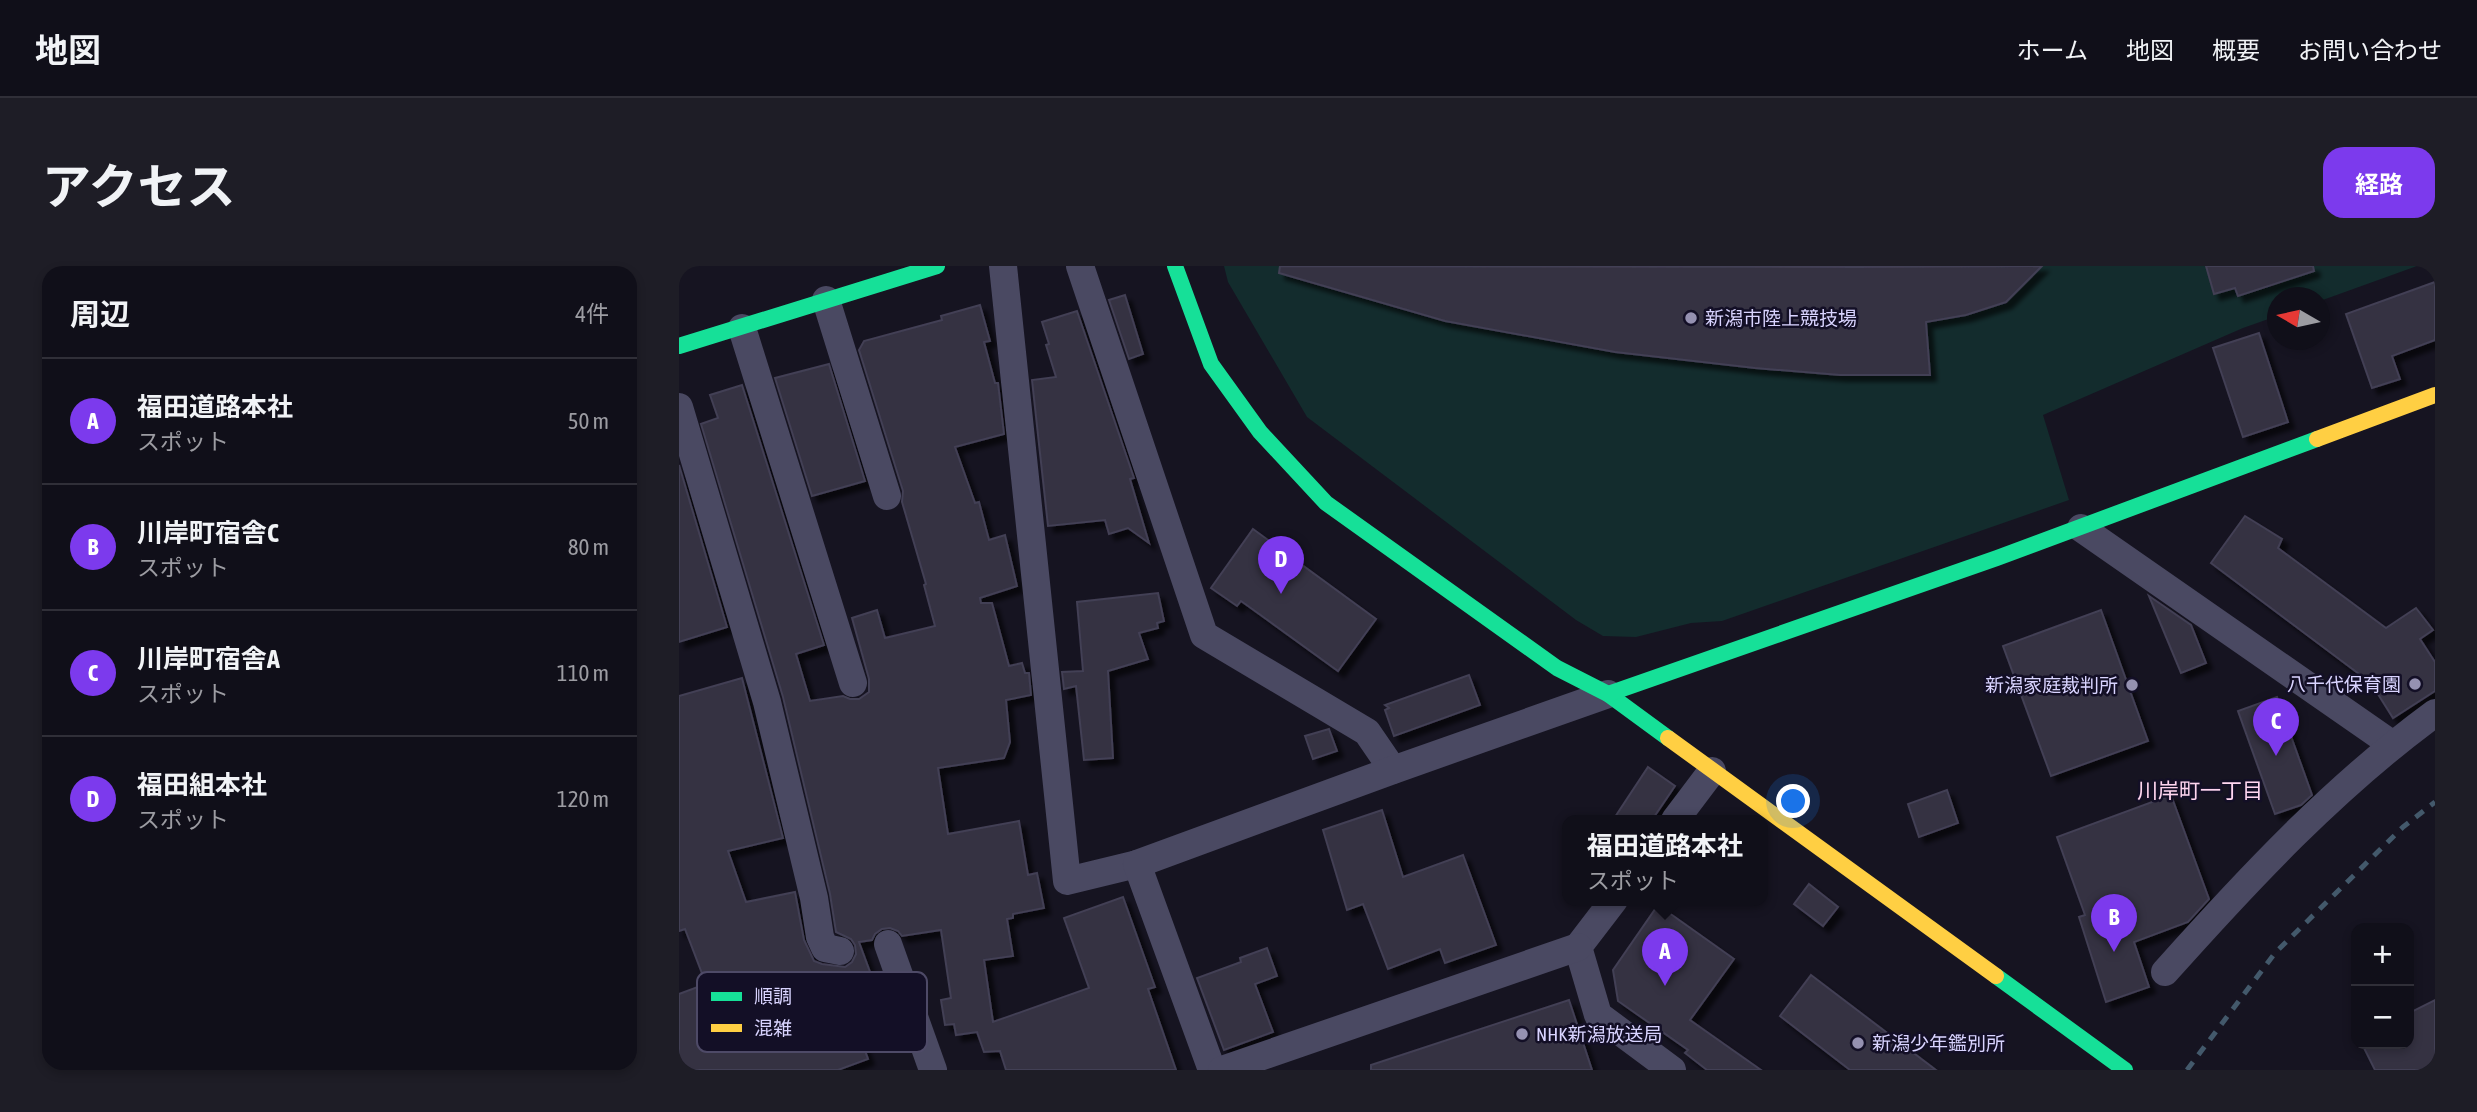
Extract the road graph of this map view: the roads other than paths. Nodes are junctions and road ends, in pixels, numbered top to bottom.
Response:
1 (937, 266) edge
2 (1003, 266) edge
3 (1080, 266) edge
4 (1175, 266) edge
5 (825, 300) junction
6 (742, 328) junction
7 (679, 346) edge
8 (2435, 395) edge
9 (679, 407) edge
10 (887, 496) dead end
11 (2081, 528) junction
12 (853, 683) dead end
13 (1608, 694) junction
14 (2435, 713) edge
15 (2393, 745) junction
16 (1393, 769) junction
17 (1712, 771) junction
18 (1679, 815) edge
19 (1137, 864) junction
20 (1609, 906) edge
21 (888, 944) dead end
22 (1578, 947) junction
23 (840, 951) dead end
24 (898, 972) edge
25 (2165, 972) dead end
26 (927, 1052) edge
27 (933, 1070) edge
28 (1212, 1070) edge
29 (1222, 1070) edge
30 (1672, 1070) edge
31 (2125, 1070) edge

1 - 5 street
2 - 19 street
3 - 16 street
4 - 13 street
5 - 6 street
5 - 10 street
6 - 7 street
6 - 12 street
8 - 11 street
9 - 23 street
11 - 13 street
11 - 15 street
13 - 16 street
13 - 17 street
14 - 15 street
15 - 25 street
16 - 19 street
17 - 18 street
17 - 31 street
19 - 28 street
20 - 22 street
21 - 24 street
22 - 29 street
22 - 30 street
26 - 27 street

